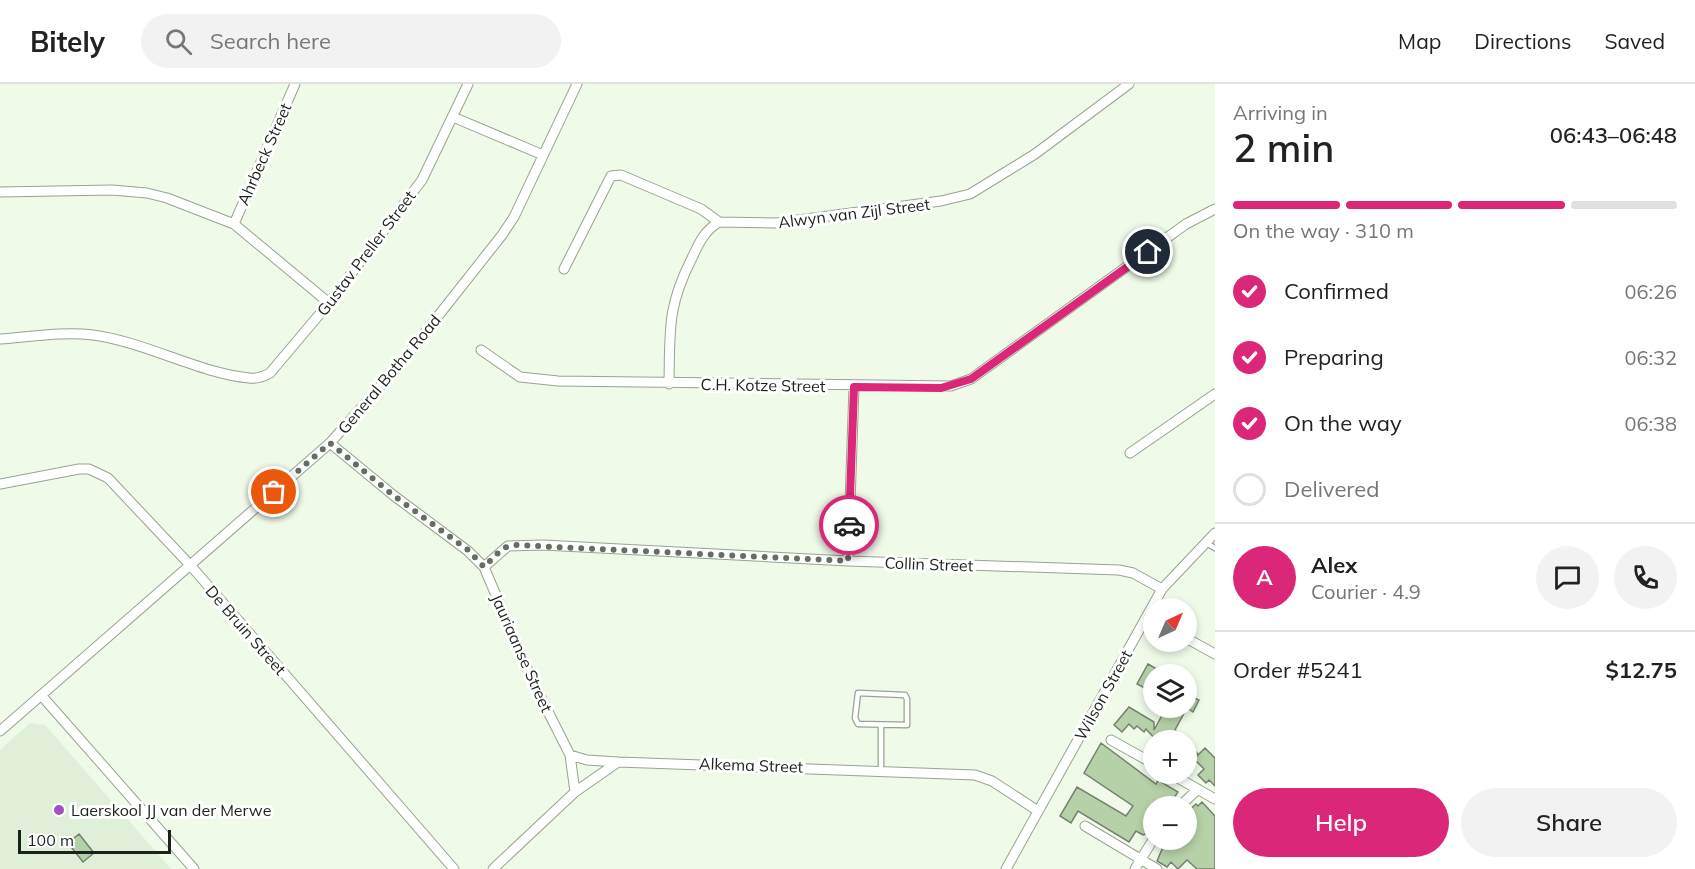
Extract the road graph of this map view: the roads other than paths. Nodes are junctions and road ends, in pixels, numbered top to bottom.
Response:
1 (295, 84) edge
2 (468, 84) edge
3 (578, 84) edge
4 (1129, 84) edge
5 (453, 117) junction
6 (543, 155) junction
7 (0, 192) edge
8 (1215, 209) edge
9 (719, 222) junction
10 (234, 224) junction
11 (564, 268) dead end
12 (329, 303) junction
13 (0, 339) edge
14 (481, 350) dead end
15 (669, 384) junction
16 (854, 387) junction
17 (1215, 394) edge
18 (330, 443) junction
19 (1130, 453) dead end
20 (0, 484) edge
21 (1215, 533) edge
22 (1210, 545) edge
23 (848, 561) junction
24 (191, 566) junction
25 (484, 567) junction
26 (1162, 589) junction
27 (1158, 598) edge
28 (1143, 630) edge
29 (1197, 644) edge
30 (1215, 654) edge
31 (41, 695) junction
32 (881, 726) junction
33 (0, 731) edge
34 (1111, 740) dead end
35 (570, 755) junction
36 (1143, 758) edge
37 (618, 762) junction
38 (881, 770) junction
39 (1189, 784) edge
40 (1198, 789) junction
41 (575, 792) junction
42 (1191, 796) edge
43 (1215, 799) edge
44 (1038, 811) junction
45 (1085, 826) dead end
46 (1146, 850) edge
47 (1140, 859) junction
48 (194, 869) edge
49 (454, 869) edge
50 (493, 869) edge
51 (1006, 869) edge
52 (1135, 869) edge
53 (1156, 869) edge

1 - 10 street, Ahrbeck Street
2 - 5 street, Gustav Preller Street
3 - 6 street, General Botha Road
4 - 9 street, Alwyn van Zijl Street
5 - 6 street
5 - 12 street, Gustav Preller Street
6 - 18 street, General Botha Road
7 - 10 street
8 - 16 street, C.H. Kotze Street
9 - 11 street
9 - 15 street
10 - 12 street
12 - 13 street, Gustav Preller Street
14 - 15 street, C.H. Kotze Street
15 - 16 street, C.H. Kotze Street
16 - 23 street
17 - 19 street
18 - 24 street, General Botha Road
18 - 25 street, Jauriaanse Street
20 - 24 street, De Bruin Street
21 - 22 street, Wilson Street
22 - 26 street, Wilson Street
23 - 25 street, Collin Street
23 - 26 street, Collin Street
24 - 31 street, General Botha Road
24 - 49 street, De Bruin Street
25 - 35 street, Jauriaanse Street
26 - 27 street, Wilson Street
28 - 44 street, Wilson Street
29 - 30 street
31 - 33 street, General Botha Road
31 - 48 street
32 - 32 lane
32 - 38 lane
34 - 36 street
35 - 37 street
35 - 41 street, Jauriaanse Street
37 - 38 street, Alkema Street
37 - 41 street
38 - 44 street, Alkema Street
39 - 40 street
40 - 42 street
40 - 43 street
41 - 50 street
44 - 51 street, Wilson Street
45 - 47 street
46 - 47 street
47 - 52 street
47 - 53 street

